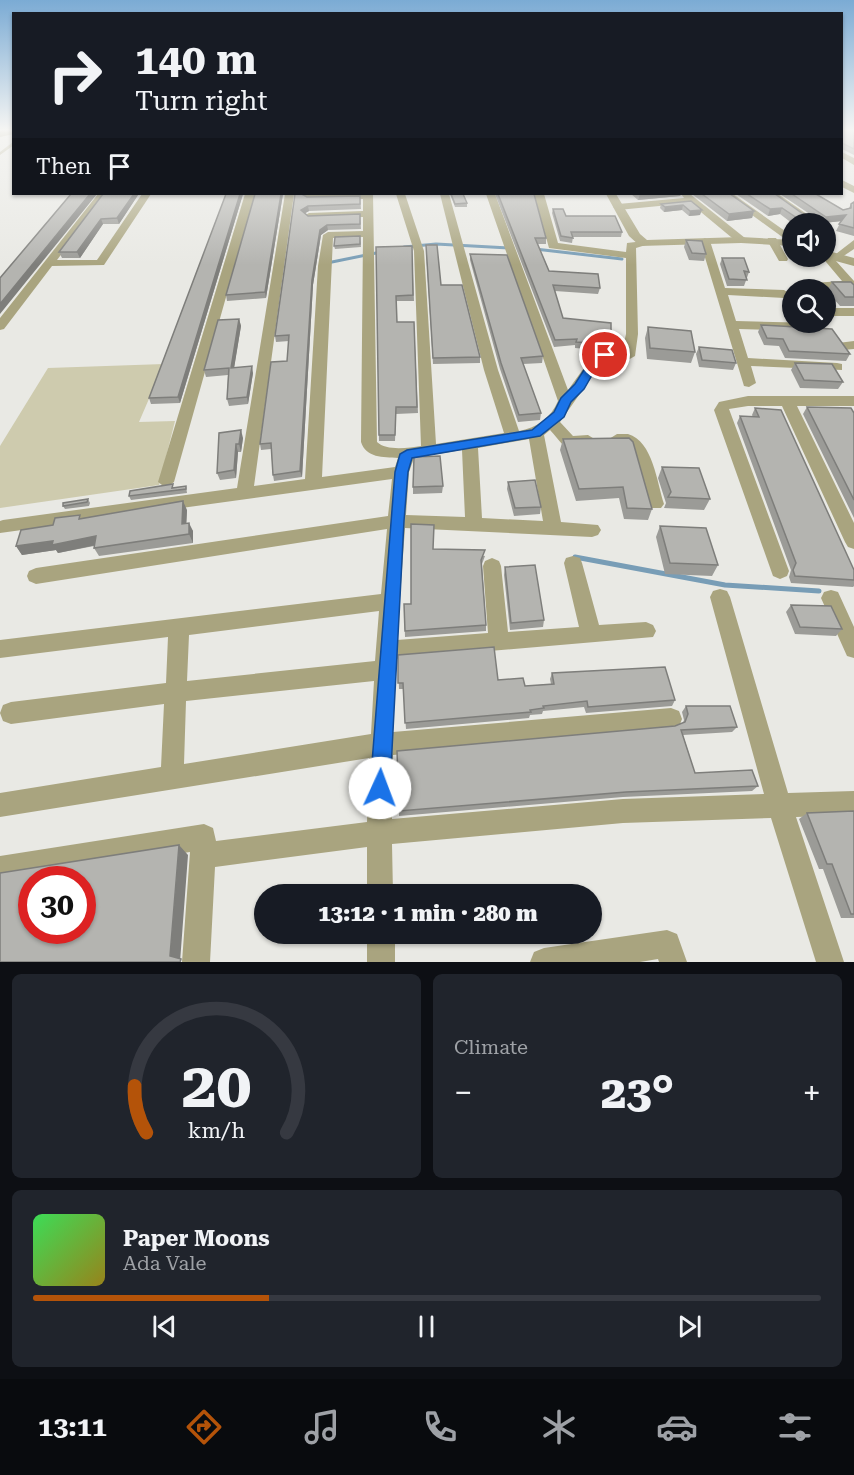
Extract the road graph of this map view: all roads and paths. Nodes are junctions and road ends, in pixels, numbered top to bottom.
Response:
1 (101, 195) edge
2 (145, 195) edge
3 (250, 195) edge
4 (289, 195) edge
5 (368, 195) edge
6 (400, 195) edge
7 (444, 195) edge
8 (490, 195) edge
9 (539, 195) edge
10 (612, 195) edge
11 (729, 195) edge
12 (773, 195) edge
13 (688, 196) edge
14 (308, 197) edge
15 (618, 207) junction
16 (800, 213) edge
17 (369, 214) junction
18 (309, 216) edge
19 (370, 234) junction
20 (782, 234) edge
21 (741, 240) junction
22 (772, 240) junction
23 (705, 241) junction
24 (782, 241) edge
25 (854, 243) edge
26 (644, 244) junction
27 (836, 252) edge
28 (632, 256) junction
29 (782, 257) edge
30 (836, 258) edge
31 (854, 262) edge
32 (49, 263) junction
33 (836, 265) edge
34 (852, 286) edge
35 (836, 287) edge
36 (721, 291) junction
37 (782, 294) edge
38 (836, 312) edge
39 (854, 312) edge
40 (731, 325) junction
41 (0, 326) edge
42 (782, 326) edge
43 (743, 362) junction
44 (837, 367) edge
45 (749, 383) dead end
46 (565, 400) junction
47 (788, 402) junction
48 (853, 402) edge
49 (552, 423) junction
50 (536, 433) junction
51 (513, 436) junction
52 (470, 445) junction
53 (429, 451) junction
54 (404, 463) junction
55 (166, 482) dead end
56 (313, 484) junction
57 (245, 494) junction
58 (654, 504) dead end
59 (397, 521) junction
60 (474, 526) junction
61 (3, 527) dead end
62 (553, 528) junction
63 (592, 530) dead end
64 (854, 542) edge
65 (573, 563) dead end
66 (492, 566) dead end
67 (780, 571) dead end
68 (36, 576) dead end
69 (720, 597) dead end
70 (831, 598) dead end
71 (391, 602) junction
72 (179, 626) junction
73 (646, 631) dead end
74 (591, 635) junction
75 (499, 642) junction
76 (0, 649) edge
77 (854, 649) edge
78 (386, 660) junction
79 (176, 692) junction
80 (11, 713) dead end
81 (671, 719) dead end
82 (382, 744) junction
83 (172, 776) junction
84 (854, 803) edge
85 (0, 805) edge
86 (780, 807) junction
87 (379, 833) junction
88 (203, 856) junction
89 (0, 868) edge
90 (380, 884) edge
91 (381, 944) edge
92 (196, 962) edge
93 (381, 962) edge
94 (546, 962) edge
95 (672, 962) edge
96 (830, 962) edge

1 - 32 street
2 - 32 street
3 - 55 street
4 - 57 street
5 - 14 street
5 - 17 street
6 - 53 street
7 - 51 street
8 - 46 street
9 - 28 street
10 - 15 street
11 - 20 street
12 - 16 street
13 - 15 street
13 - 21 street
15 - 26 street
17 - 18 street
17 - 19 street
19 - 54 street
19 - 56 street
21 - 22 street
21 - 23 street
22 - 24 street
22 - 29 street
23 - 26 street
23 - 36 street
25 - 27 street
26 - 28 street
28 - 46 street
30 - 31 street
32 - 41 street
33 - 34 street
34 - 35 street
36 - 37 street
36 - 40 street
38 - 39 street
40 - 42 street
40 - 43 street
43 - 44 street
43 - 45 street
46 - 49 street
47 - 48 street
47 - 64 street
47 - 67 street
49 - 50 street
49 - 58 street
50 - 51 street
50 - 62 street
51 - 52 street
52 - 53 street
52 - 60 street
53 - 54 street
54 - 56 street
54 - 59 street
56 - 57 street
57 - 61 street
59 - 60 street
59 - 68 street
59 - 71 street
60 - 62 street
62 - 63 street
65 - 74 street
66 - 75 street
69 - 86 street
70 - 77 street
71 - 72 street
71 - 78 street
72 - 76 street
72 - 79 street
73 - 74 street
74 - 75 street
75 - 78 street
78 - 79 street
78 - 82 street
79 - 80 street
79 - 83 street
81 - 82 street
82 - 83 street
82 - 87 street
83 - 85 street
84 - 86 street
86 - 87 street
86 - 96 street
87 - 88 street
87 - 90 street
88 - 89 street
88 - 92 street
91 - 93 street
94 - 95 street

